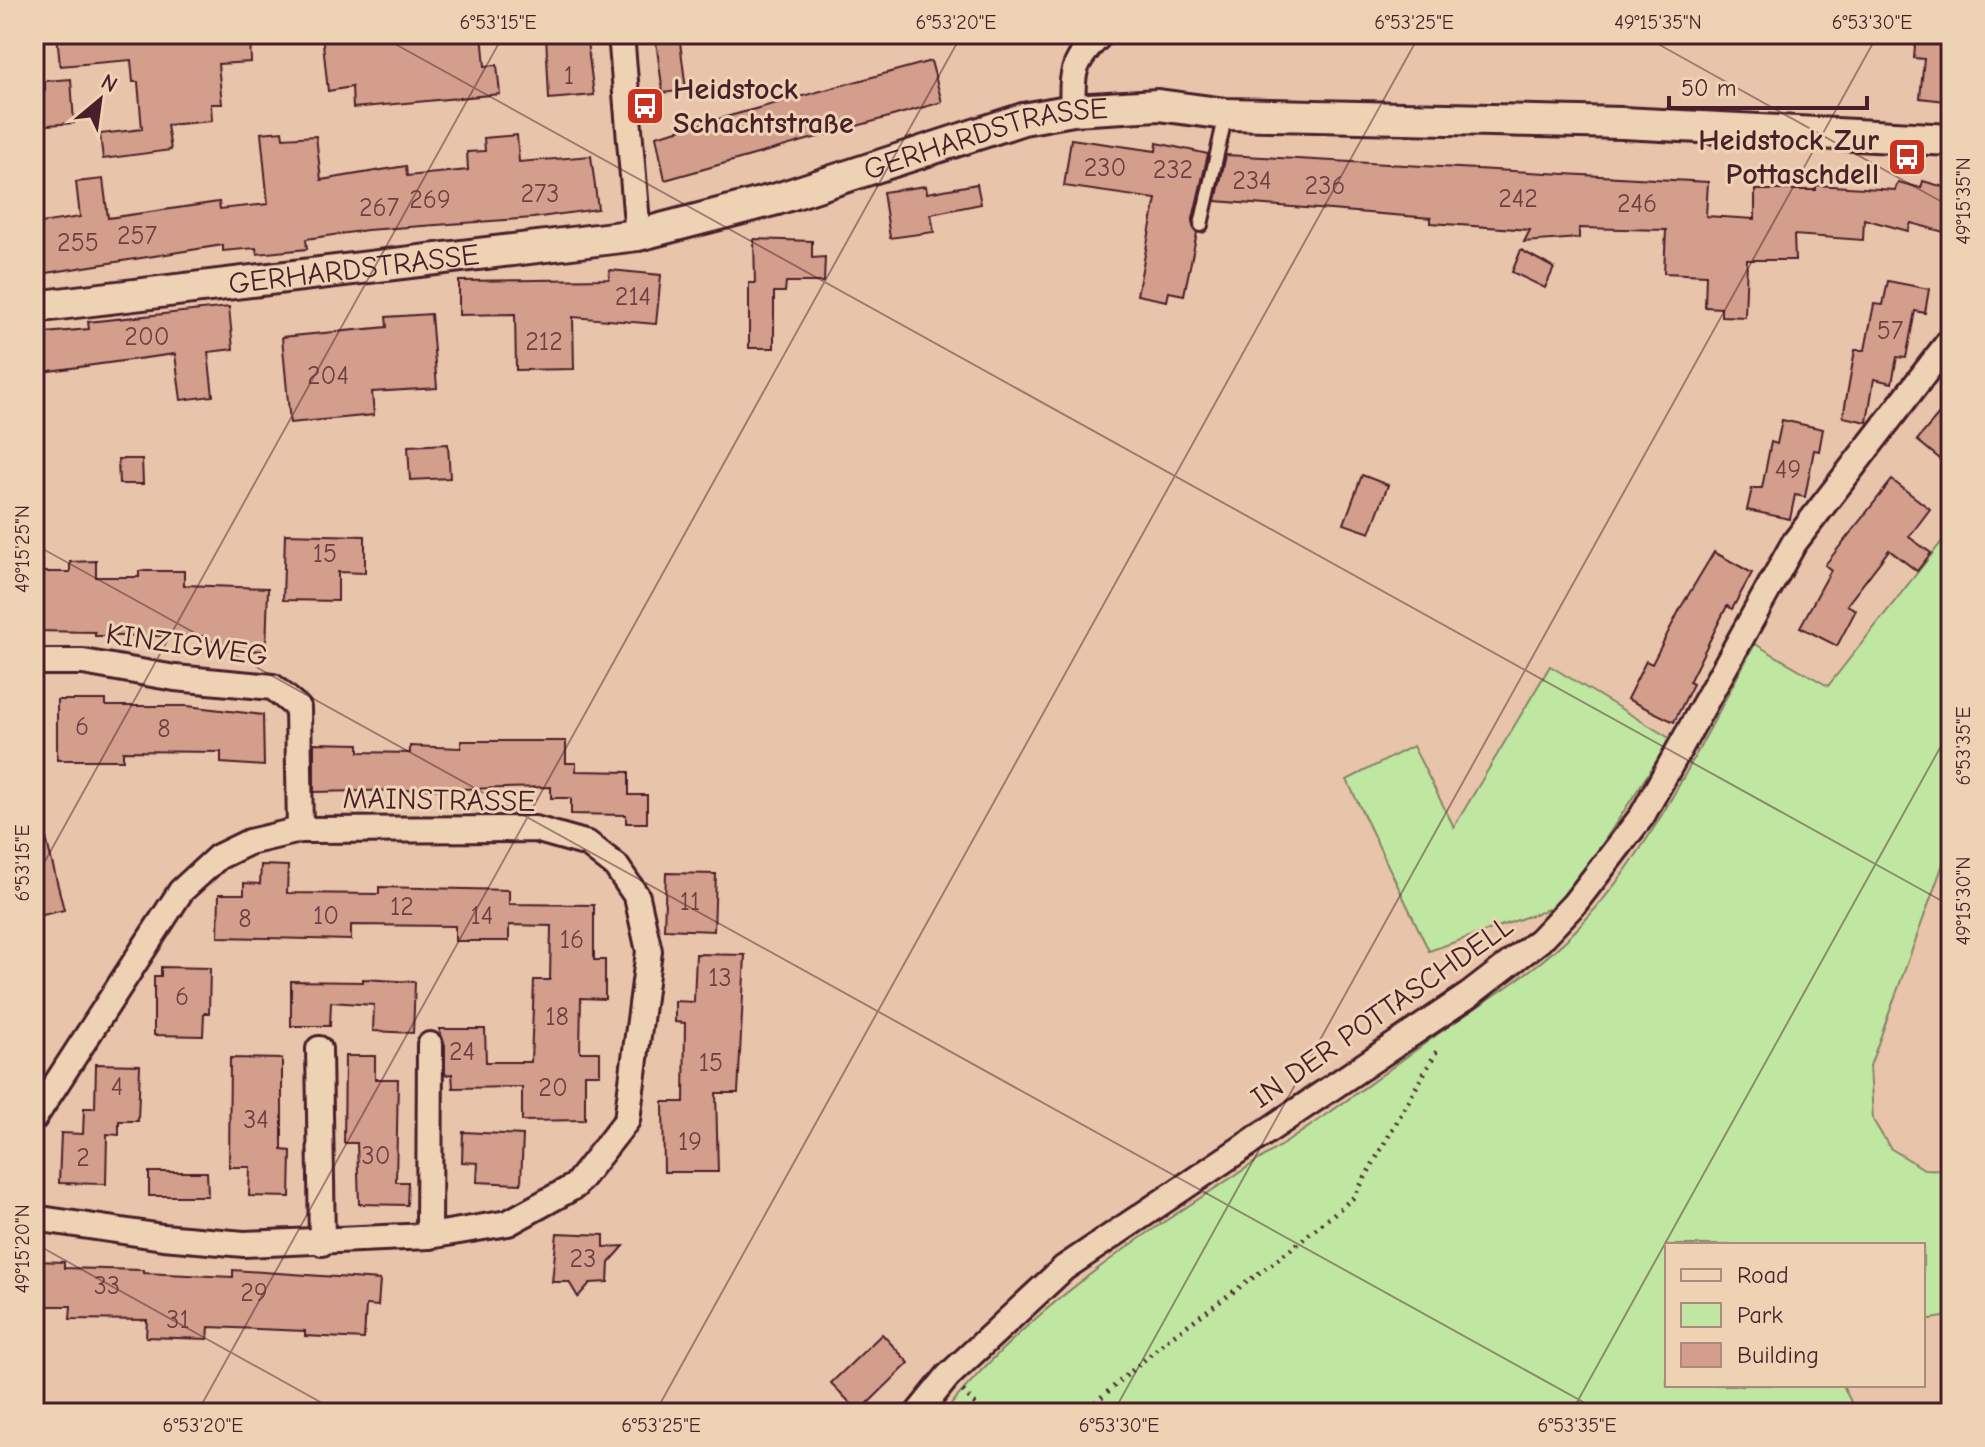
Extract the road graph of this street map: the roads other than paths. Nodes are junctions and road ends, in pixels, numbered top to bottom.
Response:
1 (621, 34) edge
2 (1101, 34) edge
3 (1073, 110) junction
4 (1226, 114) junction
5 (1951, 140) edge
6 (1201, 225) dead end
7 (638, 235) junction
8 (34, 307) edge
9 (1951, 339) edge
10 (34, 662) edge
11 (300, 830) junction
12 (430, 1045) dead end
13 (319, 1049) dead end
14 (34, 1118) edge
15 (34, 1218) edge
16 (429, 1236) junction
17 (322, 1243) junction
18 (918, 1413) edge

1 - 7 street
2 - 3 street
3 - 4 street, GERHARDSTRASSE
3 - 7 street, GERHARDSTRASSE
4 - 5 street, GERHARDSTRASSE
4 - 6 lane
7 - 8 street, GERHARDSTRASSE
9 - 18 street, IN DER POTTASCHDELL
10 - 11 street, KINZIGWEG
11 - 14 street, MAINSTRASSE
11 - 16 street, MAINSTRASSE
12 - 16 street
13 - 17 street
15 - 17 street, MAINSTRASSE
16 - 17 street, MAINSTRASSE

